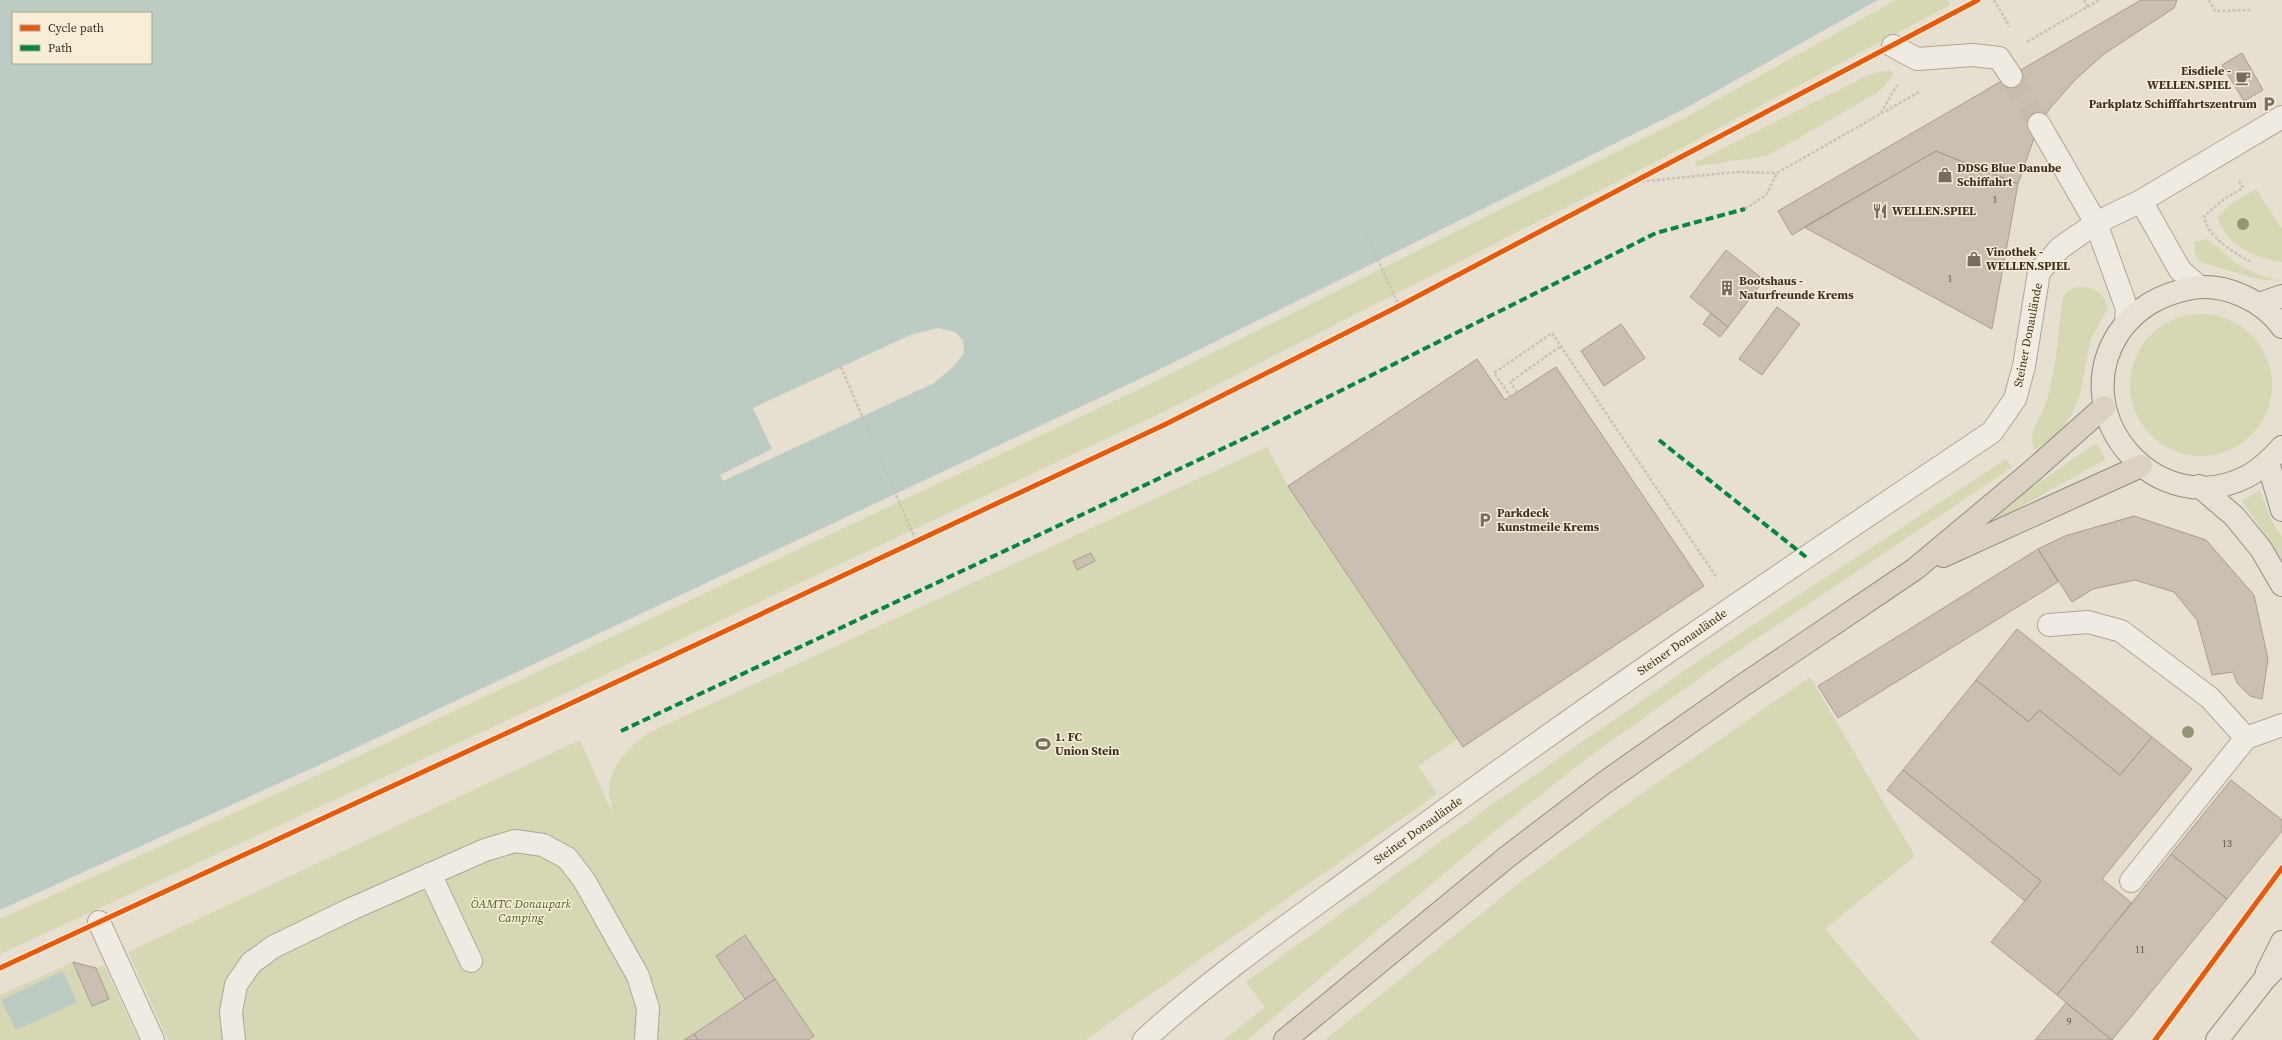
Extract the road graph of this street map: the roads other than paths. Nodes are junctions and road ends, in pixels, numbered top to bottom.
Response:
1 (1893, 46) dead end
2 (2011, 76) tunnel mouth
3 (2282, 117) edge
4 (2039, 124) tunnel mouth
5 (2142, 200) junction
6 (2096, 224) junction
7 (2199, 287) junction
8 (2282, 296) edge
9 (2259, 304) junction
10 (2126, 322) junction
11 (2282, 327) edge
12 (2104, 407) junction
13 (2275, 455) edge
14 (2141, 466) junction
15 (2199, 486) junction
16 (2282, 510) edge
17 (1915, 569) junction
18 (2282, 585) edge
19 (2049, 625) dead end
20 (2282, 725) edge
21 (2246, 738) junction
22 (430, 874) junction
23 (2131, 881) dead end
24 (99, 922) dead end
25 (2282, 942) edge
26 (471, 961) dead end
27 (2282, 961) edge
28 (2264, 980) junction
29 (153, 1040) edge
30 (234, 1040) edge
31 (646, 1040) edge
32 (1144, 1040) edge
33 (1285, 1040) edge
34 (2217, 1040) edge

1 - 2 lane
3 - 5 lane, Steiner Donaulände
4 - 6 lane
5 - 6 lane, Steiner Donaulände
5 - 7 lane
6 - 10 lane
6 - 32 lane, Steiner Donaulände
7 - 9 main road
7 - 10 main road
8 - 9 main road
9 - 11 main road
10 - 12 main road
12 - 14 main road
12 - 17 highway
13 - 15 main road
13 - 16 main road
14 - 15 main road
14 - 17 highway
15 - 18 main road
17 - 33 highway
19 - 21 lane
20 - 21 lane
21 - 23 lane
22 - 26 lane
22 - 30 lane
22 - 31 lane
24 - 29 lane
25 - 28 main road
27 - 28 main road
28 - 34 main road

